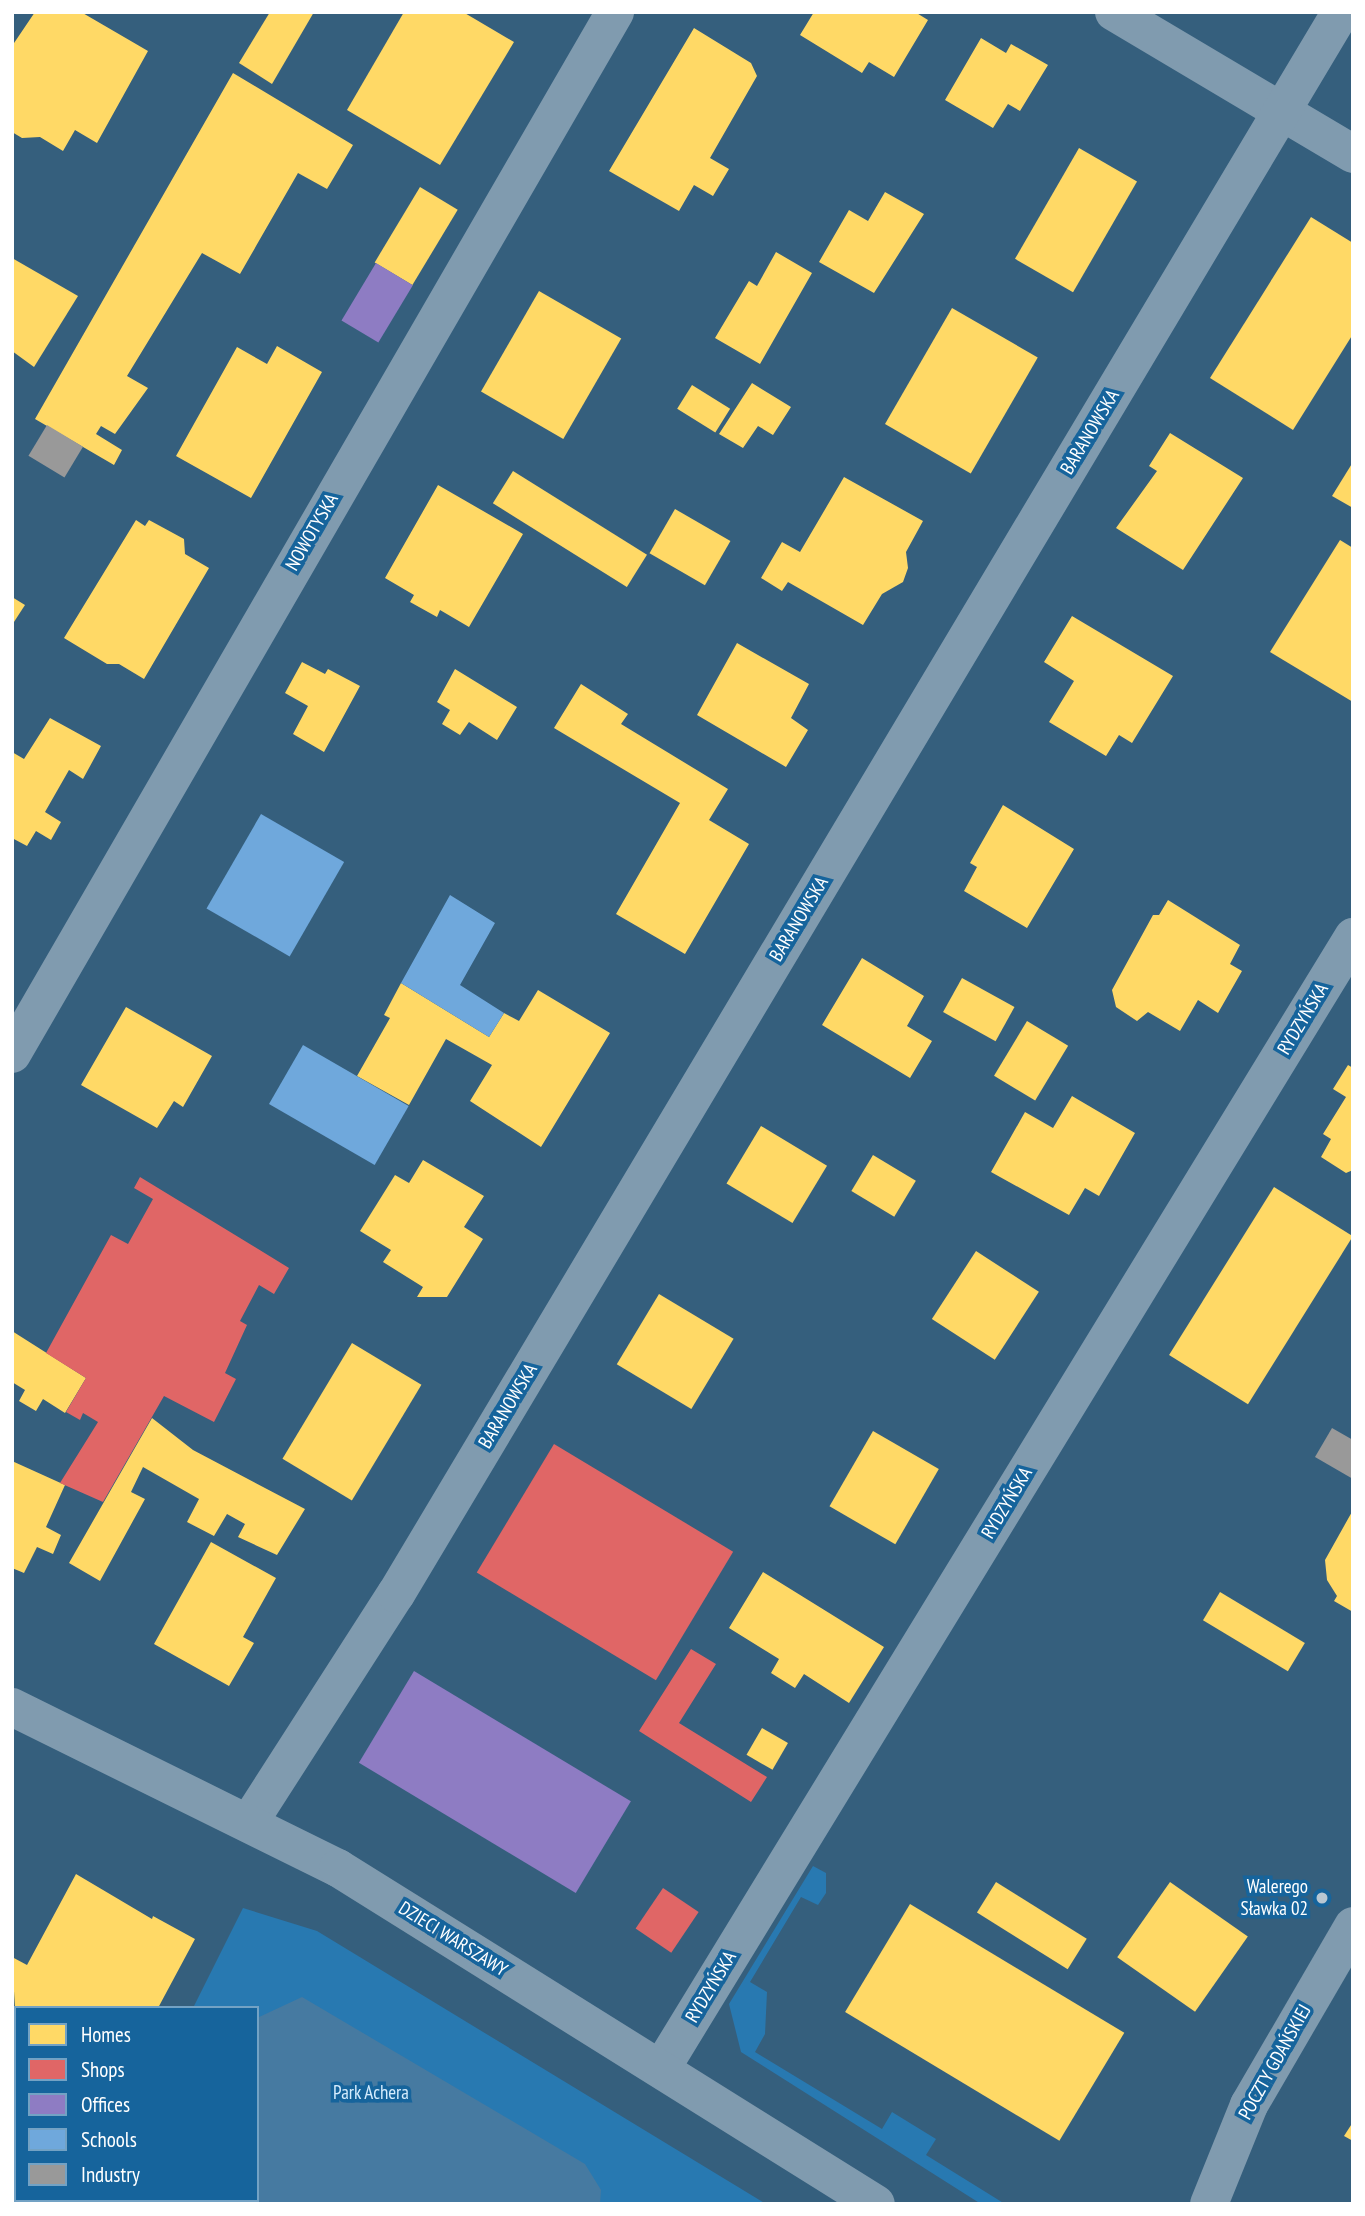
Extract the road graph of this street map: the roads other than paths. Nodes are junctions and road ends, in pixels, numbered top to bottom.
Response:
1 (615, 12) edge
2 (1114, 12) edge
3 (1341, 12) edge
4 (1282, 111) junction
5 (1353, 154) edge
6 (1353, 937) edge
7 (12, 1054) edge
8 (12, 1707) edge
9 (250, 1821) junction
10 (1353, 1926) edge
11 (661, 2069) junction
12 (876, 2204) edge
13 (1209, 2204) edge

1 - 7 street, NOWOTYSKA
2 - 4 street
3 - 4 street, BARANOWSKA
4 - 5 street
4 - 9 street, BARANOWSKA
6 - 11 street, RYDZYŃSKA
8 - 9 street, DZIECI WARSZAWY
9 - 11 street, DZIECI WARSZAWY
10 - 13 street, POCZTY GDAŃSKIEJ
11 - 12 street, DZIECI WARSZAWY

